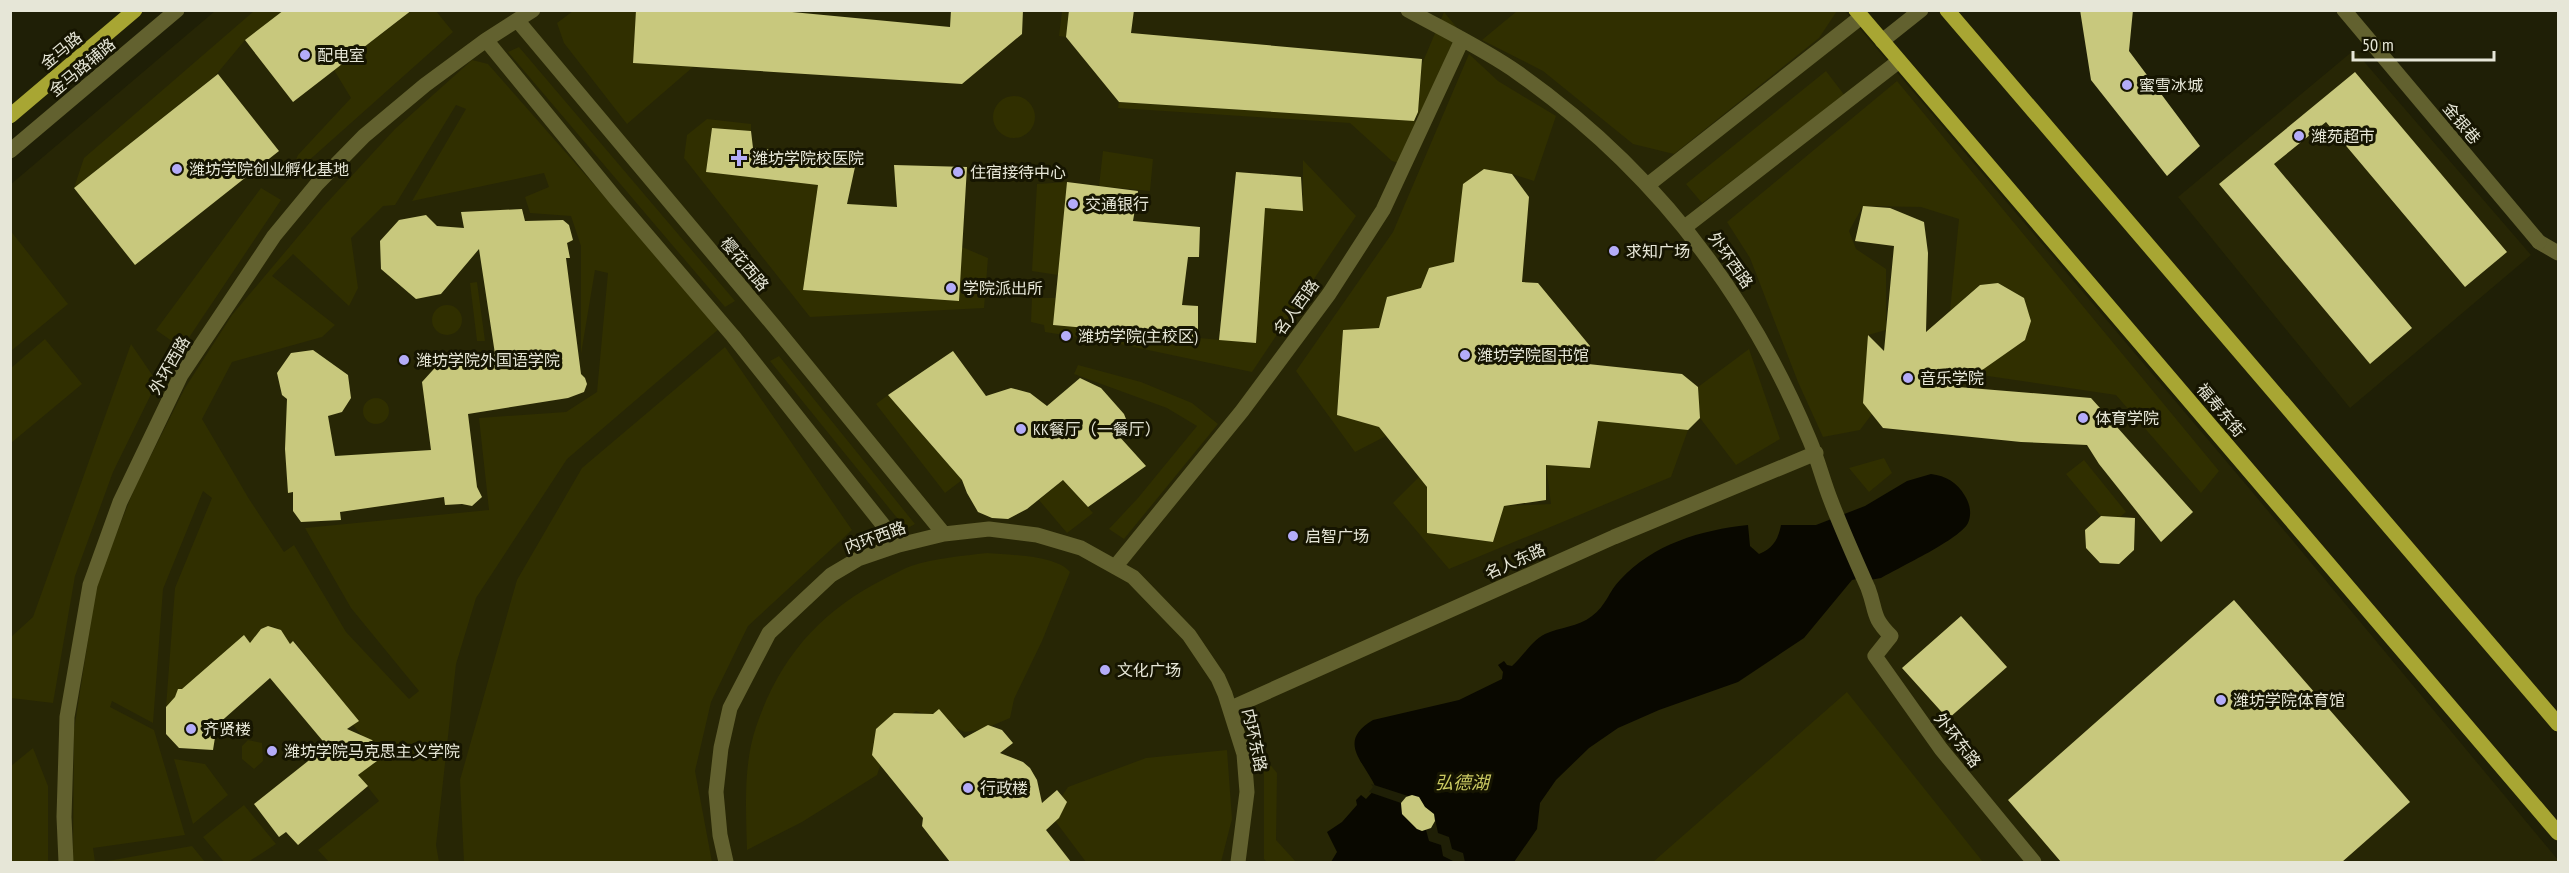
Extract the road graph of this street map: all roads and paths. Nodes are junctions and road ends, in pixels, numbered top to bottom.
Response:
1 (135, 10) edge
2 (177, 10) edge
3 (533, 10) edge
4 (1408, 10) edge
5 (1921, 10) edge
6 (1947, 10) edge
7 (2344, 10) edge
8 (1858, 14) edge
9 (517, 20) junction
10 (486, 40) junction
11 (1462, 40) junction
12 (1882, 41) junction
13 (1899, 61) junction
14 (10, 116) edge
15 (10, 151) edge
16 (1648, 184) junction
17 (1685, 227) junction
18 (2559, 253) edge
19 (1815, 453) junction
20 (944, 534) junction
21 (899, 545) junction
22 (1115, 567) junction
23 (1189, 635) joint
24 (1891, 636) joint
25 (1231, 708) junction
26 (2559, 724) edge
27 (2559, 833) edge
28 (66, 862) edge
29 (726, 862) edge
30 (1238, 862) edge
31 (2034, 862) edge

1 - 14 main road, 金马路
2 - 15 street, 金马路辅路
3 - 9 street, 外环西路
4 - 11 street, 外环西路
5 - 12 street
6 - 26 main road
7 - 18 street, 金银巷
8 - 12 main road, 福寿东街
8 - 16 street
9 - 10 street, 外环西路
9 - 20 street, 樱花西路
10 - 21 street
10 - 28 street, 外环西路
11 - 16 street, 外环西路
11 - 22 street, 名人西路
12 - 13 main road, 福寿东街
13 - 17 street
13 - 27 main road, 福寿东街
16 - 17 street, 外环西路
17 - 19 street, 外环西路
19 - 24 street, 外环西路
19 - 25 street, 名人东路
20 - 21 street, 内环西路
20 - 22 street, 内环西路
21 - 29 street, 内环西路
22 - 23 street, 内环西路
23 - 25 street, 内环东路
24 - 31 street, 外环东路
25 - 30 street, 内环东路

